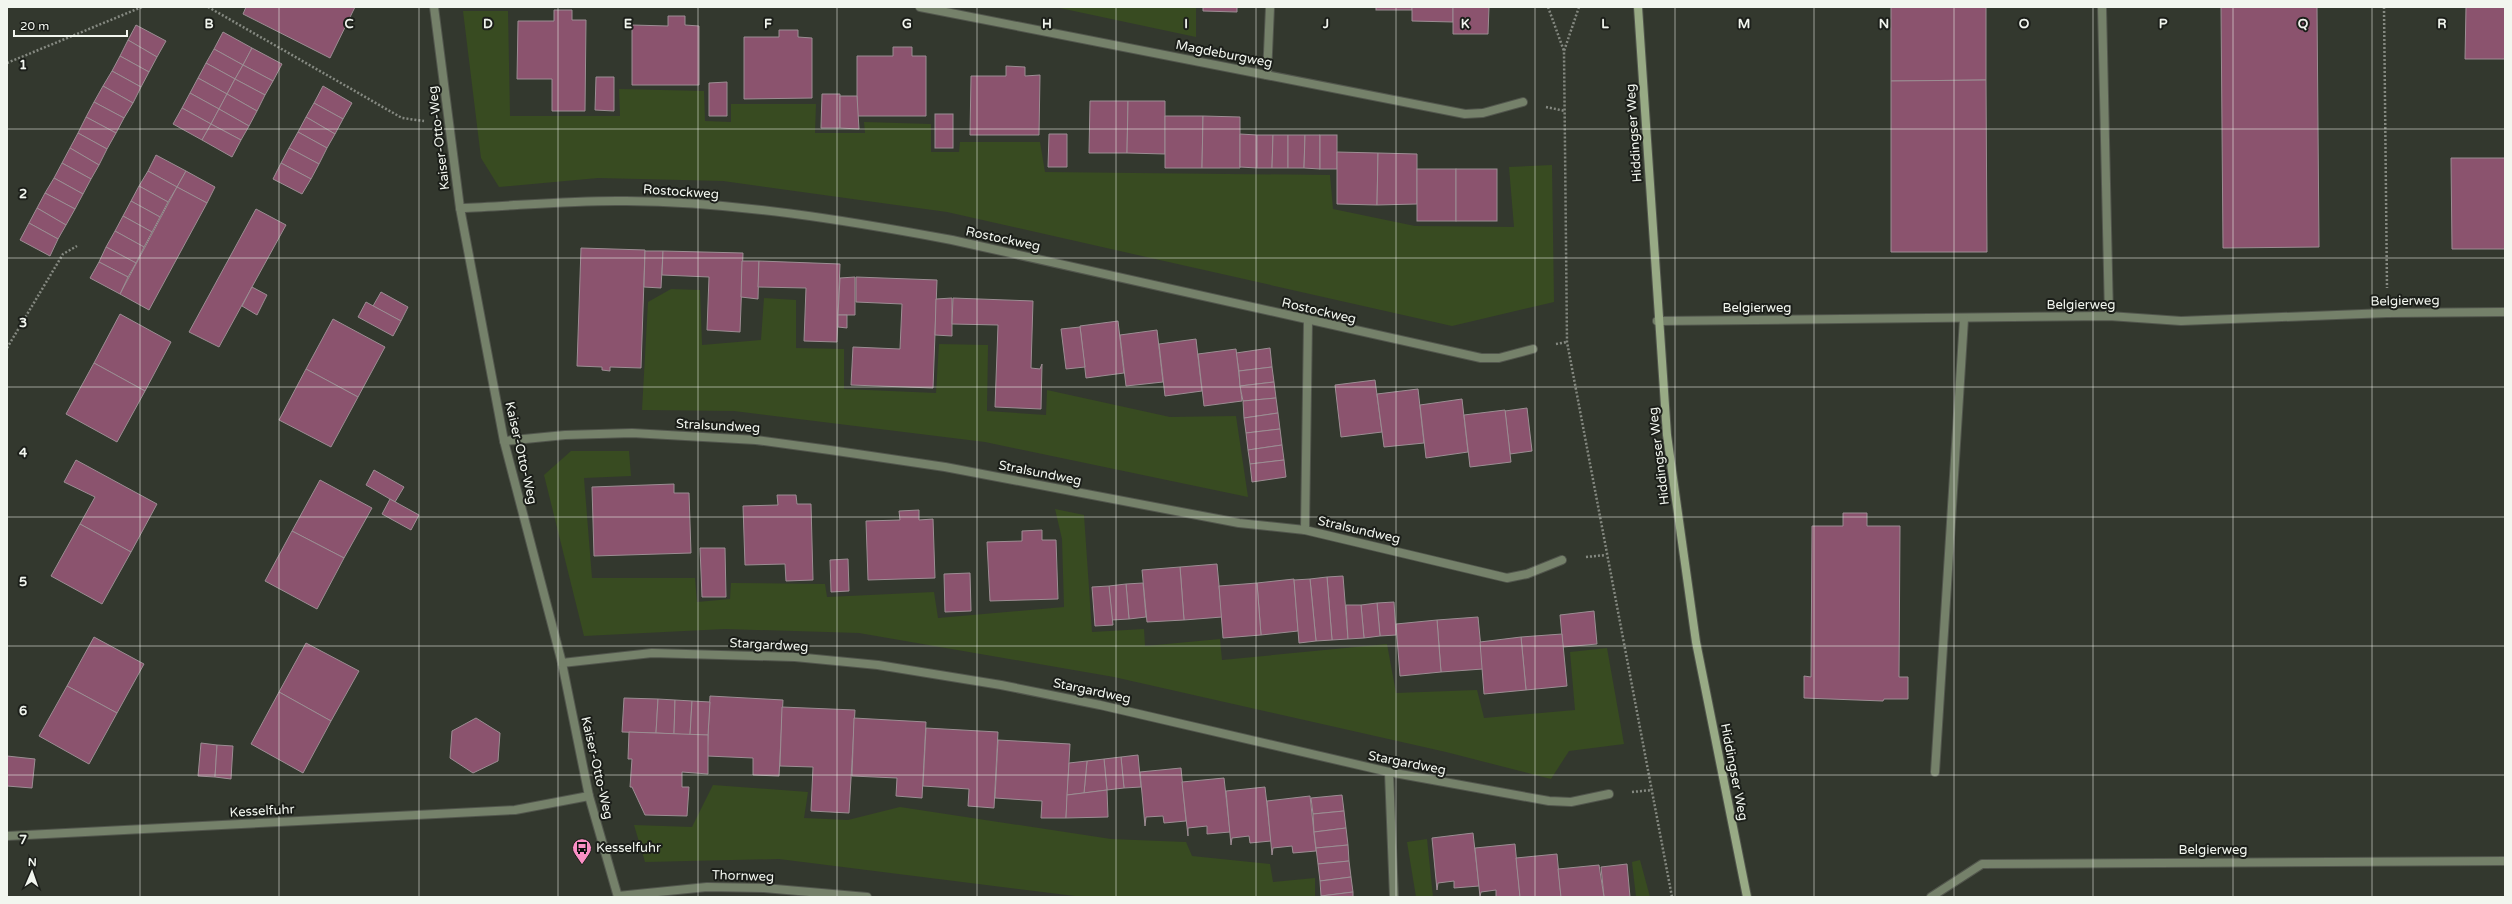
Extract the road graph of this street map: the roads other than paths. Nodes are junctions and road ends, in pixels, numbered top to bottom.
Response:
1 (434, 7) edge
2 (920, 7) edge
3 (1270, 7) edge
4 (1638, 7) edge
5 (2102, 7) edge
6 (1267, 75) junction
7 (1523, 102) dead end
8 (460, 208) junction
9 (2505, 312) edge
10 (2109, 316) junction
11 (1964, 319) junction
12 (1308, 321) junction
13 (1657, 321) junction
14 (1533, 349) dead end
15 (504, 441) junction
16 (1305, 530) junction
17 (1562, 560) dead end
18 (562, 663) junction
19 (1389, 772) junction
20 (1935, 772) dead end
21 (1609, 794) dead end
22 (589, 796) junction
23 (7, 836) edge
24 (2505, 861) edge
25 (618, 896) edge
26 (867, 897) edge
27 (1394, 897) edge
28 (1746, 897) edge
29 (1930, 897) edge

1 - 8 street, Kaiser-Otto-Weg
2 - 6 street, Magdeburgweg
3 - 6 street
4 - 13 main road, Hiddingser Weg
5 - 10 street
6 - 7 street, Magdeburgweg
8 - 12 street, Rostockweg
8 - 15 street, Kaiser-Otto-Weg
9 - 10 street, Belgierweg
10 - 11 street, Belgierweg
11 - 13 street, Belgierweg
11 - 20 street
12 - 14 street, Rostockweg
12 - 16 street
13 - 28 main road, Hiddingser Weg
15 - 16 street, Stralsundweg
15 - 18 street, Kaiser-Otto-Weg
16 - 17 street, Stralsundweg
18 - 19 street, Stargardweg
18 - 22 street, Kaiser-Otto-Weg
19 - 21 street, Stargardweg
19 - 27 street
22 - 23 street, Kesselfuhr
22 - 25 street, Kaiser-Otto-Weg
24 - 29 street, Belgierweg
25 - 26 street, Thornweg

